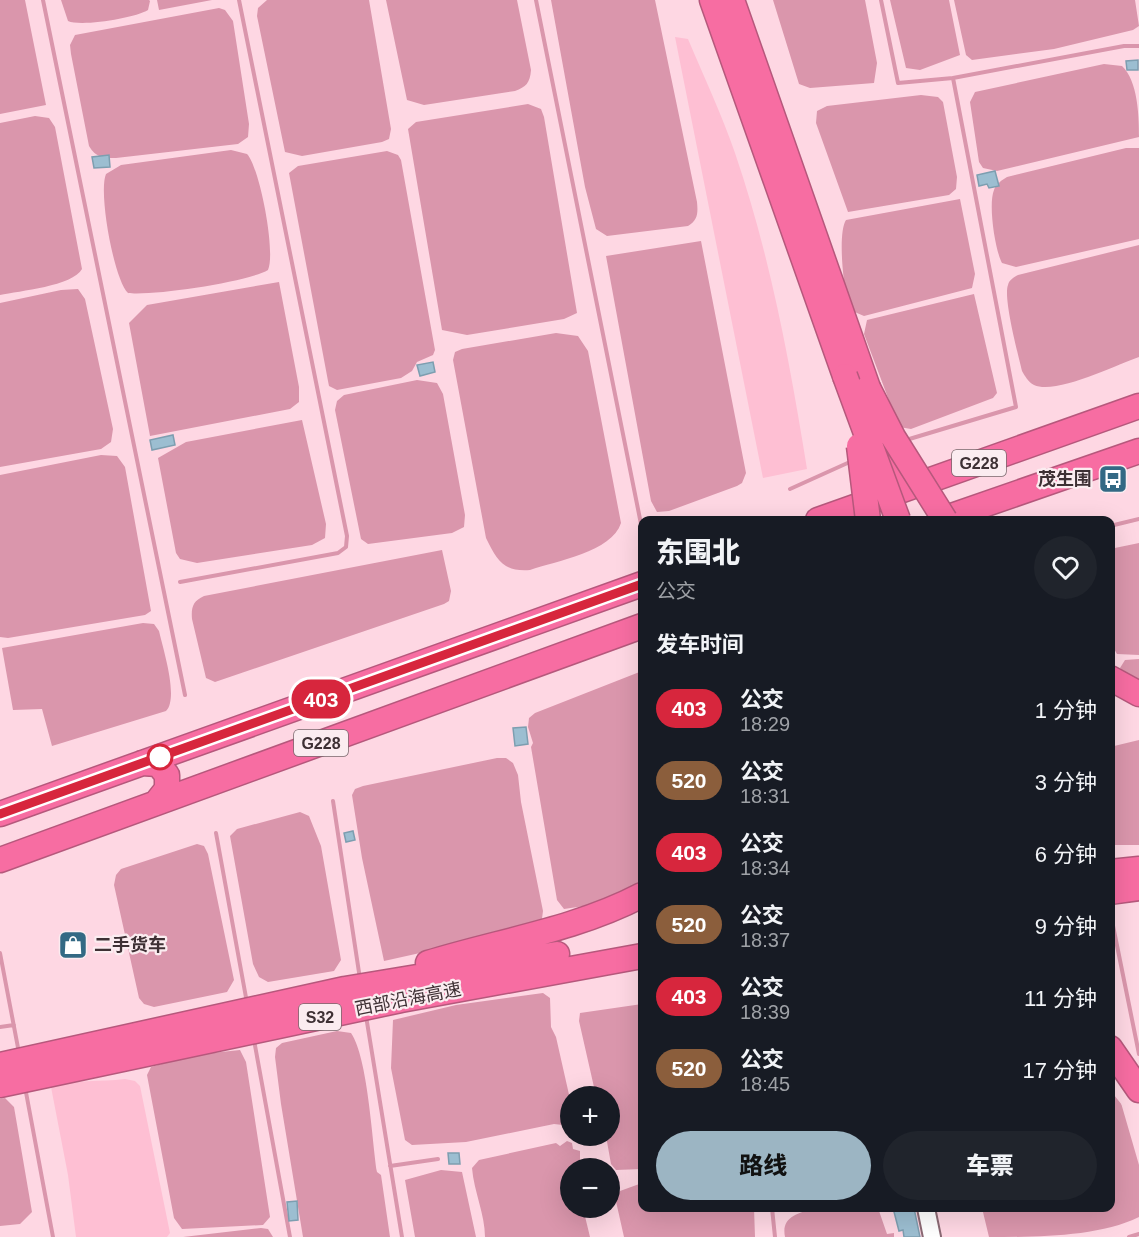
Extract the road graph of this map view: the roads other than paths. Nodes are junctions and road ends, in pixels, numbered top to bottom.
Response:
1 (712, 0) edge
2 (732, 0) edge
3 (803, 229) junction
4 (845, 376) junction
5 (868, 388) junction
6 (1139, 405) edge
7 (1139, 451) edge
8 (829, 516) edge
9 (868, 516) edge
10 (897, 516) edge
11 (914, 516) edge
12 (942, 516) edge
13 (952, 516) edge
14 (638, 585) edge
15 (638, 627) edge
16 (1115, 681) edge
17 (1139, 694) edge
18 (142, 763) junction
19 (156, 803) junction
20 (0, 814) edge
21 (0, 860) edge
22 (1139, 869) edge
23 (1115, 871) edge
24 (1139, 888) edge
25 (1115, 890) edge
26 (638, 897) edge
27 (1139, 902) edge
28 (1115, 903) edge
29 (638, 941) edge
30 (638, 957) edge
31 (345, 989) junction
32 (1115, 1055) edge
33 (0, 1065) edge
34 (1115, 1082) edge
35 (0, 1085) edge
36 (1139, 1090) edge
37 (1139, 1109) edge
38 (927, 1212) edge
39 (932, 1237) edge

1 - 3 highway
2 - 3 highway
3 - 4 highway
3 - 5 highway
4 - 9 highway, bridge
4 - 10 highway, bridge
5 - 11 highway, bridge
5 - 12 highway, bridge
6 - 8 highway, G228
7 - 13 highway, G228
14 - 18 highway, G228
15 - 19 highway, G228
16 - 17 highway
18 - 19 highway
18 - 20 highway, G228
19 - 21 highway, G228
22 - 23 highway
24 - 25 highway
26 - 31 highway
27 - 28 highway
29 - 31 highway, 西部沿海高速 / S32
30 - 35 highway, 西部沿海高速 / S32
31 - 33 highway, 西部沿海高速 / S32
32 - 36 highway
34 - 37 highway
38 - 39 street

